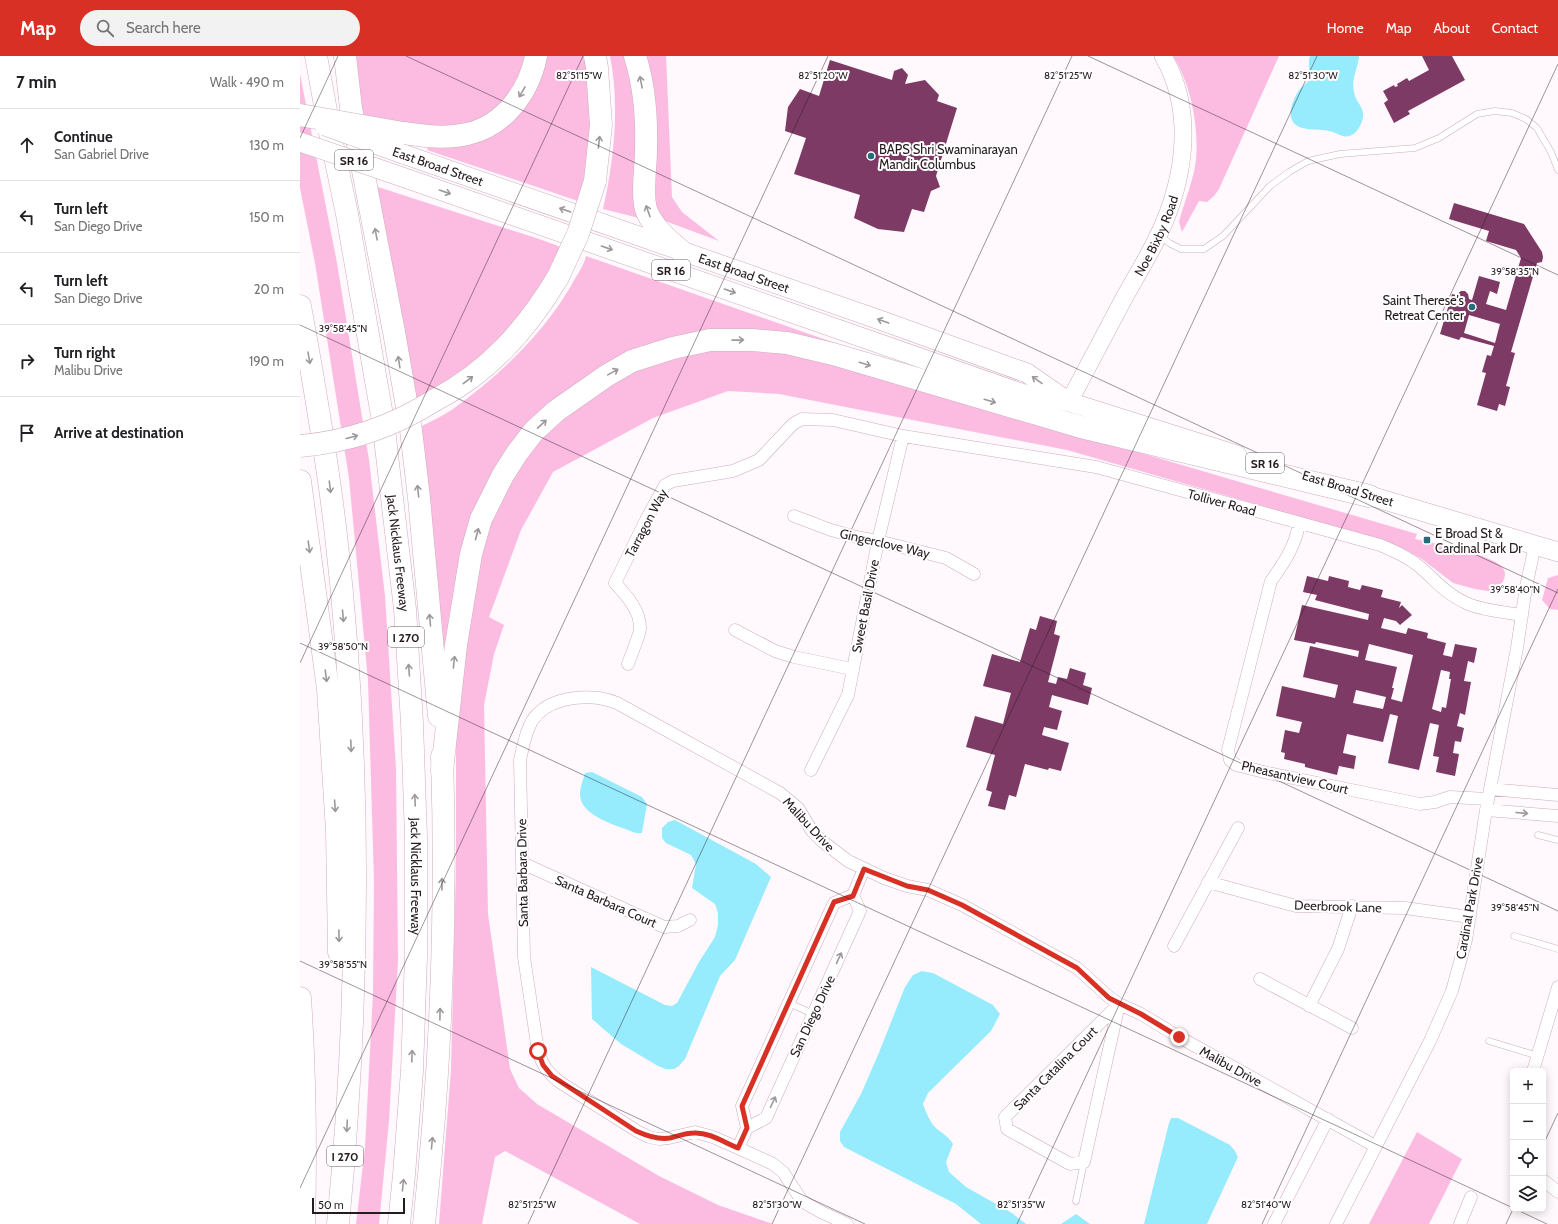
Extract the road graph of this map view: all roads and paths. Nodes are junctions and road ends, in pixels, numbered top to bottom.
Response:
1 (316, 56) edge
2 (345, 56) edge
3 (536, 56) edge
4 (595, 56) edge
5 (635, 56) edge
6 (1162, 56) edge
7 (300, 116) edge
8 (300, 142) edge
9 (403, 144) junction
10 (1558, 170) edge
11 (1159, 234) junction
12 (681, 251) junction
13 (300, 306) edge
14 (1069, 402) junction
15 (903, 436) junction
16 (300, 446) edge
17 (300, 481) edge
18 (1369, 496) junction
19 (794, 516) dead end
20 (1299, 523) junction
21 (878, 541) junction
22 (1535, 545) junction
23 (1558, 552) edge
24 (974, 574) dead end
25 (1522, 615) junction
26 (735, 630) dead end
27 (628, 664) dead end
28 (852, 669) junction
29 (550, 704) joint
30 (811, 770) dead end
31 (442, 771) junction
32 (1558, 795) edge
33 (1488, 799) junction
34 (1558, 816) edge
35 (1238, 828) dead end
36 (1538, 835) dead end
37 (1558, 840) edge
38 (522, 863) junction
39 (864, 869) junction
40 (1208, 882) junction
41 (853, 896) junction
42 (1352, 906) junction
43 (1470, 917) junction
44 (690, 920) dead end
45 (1514, 936) dead end
46 (1174, 946) dead end
47 (1558, 949) edge
48 (1260, 979) dead end
49 (1558, 986) edge
50 (300, 998) edge
51 (789, 1003) junction
52 (1119, 1004) junction
53 (1309, 1006) junction
54 (1554, 1011) edge
55 (813, 1014) junction
56 (1352, 1028) dead end
57 (1489, 1041) dead end
58 (1538, 1056) junction
59 (1534, 1068) edge
60 (349, 1087) junction
61 (1328, 1119) junction
62 (747, 1128) junction
63 (1375, 1146) junction
64 (738, 1148) junction
65 (1084, 1162) junction
66 (1546, 1182) edge
67 (1558, 1192) edge
68 (1471, 1197) dead end
69 (1076, 1201) dead end
70 (304, 1224) edge
71 (338, 1224) edge
72 (399, 1224) edge
73 (424, 1224) edge
74 (847, 1224) edge
75 (1274, 1224) edge
76 (1336, 1224) edge
77 (1460, 1224) edge

72 -> 1 highway, Jack Nicklaus Freeway / I 270
31 -> 2 highway
3 -> 9 highway
16 -> 4 highway, bridge
12 -> 5 highway
6 - 11 street, Noe Bixby Road
7 - 9 highway, bridge
8 -> 14 main road, East Broad Street / SR 16, bridge
12 -> 9 main road, East Broad Street / SR 16
10 - 11 lane
11 - 14 street, Noe Bixby Road
14 -> 12 main road, East Broad Street / SR 16
13 -> 60 highway, I 270
14 - 18 main road, East Broad Street / SR 16
15 - 20 street, Tolliver Road
15 - 21 street, Sweet Basil Drive
15 - 27 street, Tarragon Way
17 -> 60 highway
18 - 22 main road, East Broad Street / SR 16
31 -> 18 highway
19 - 21 street, Gingerclove Way
20 - 25 street, Tolliver Road
20 - 33 street, Pheasantview Court
21 - 24 street, Gingerclove Way
21 - 28 street, Sweet Basil Drive
22 - 23 main road, East Broad Street / SR 16
22 - 25 street, Cardinal Park Drive
25 - 33 street, Cardinal Park Drive
26 - 28 street
28 - 30 street, Sweet Basil Drive
29 - 38 street, Santa Barbara Drive
29 - 39 street, Malibu Drive
73 -> 31 highway
32 - 33 street
33 -> 34 street
33 - 43 street, Cardinal Park Drive
35 - 40 street
36 - 37 lane
38 - 44 street, Santa Barbara Court
38 - 64 street, Santa Barbara Drive
39 - 41 street
39 - 52 street, Malibu Drive
40 - 42 street, Deerbrook Lane
40 - 46 street
41 - 51 street, San Diego Drive
55 -> 41 street, San Diego Drive
42 - 43 street, Deerbrook Lane
42 - 53 street
43 - 63 street, Cardinal Park Drive
45 - 47 lane
48 - 53 street
49 - 54 street
50 - 70 highway
51 - 55 lane
51 - 62 street, San Diego Drive
52 - 61 street, Malibu Drive
52 - 65 street, Santa Catalina Court
52 - 65 street, Santa Catalina Court
53 - 56 street
54 - 58 street
62 -> 55 street, San Diego Drive
57 - 58 lane
58 - 59 street
60 -> 71 highway, I 270
61 - 63 street, Malibu Drive
61 - 75 street
62 - 64 street
63 - 76 street, Cardinal Park Drive
64 - 74 street, Santa Barbara Drive
65 - 69 lane
66 - 67 street
68 - 77 street

